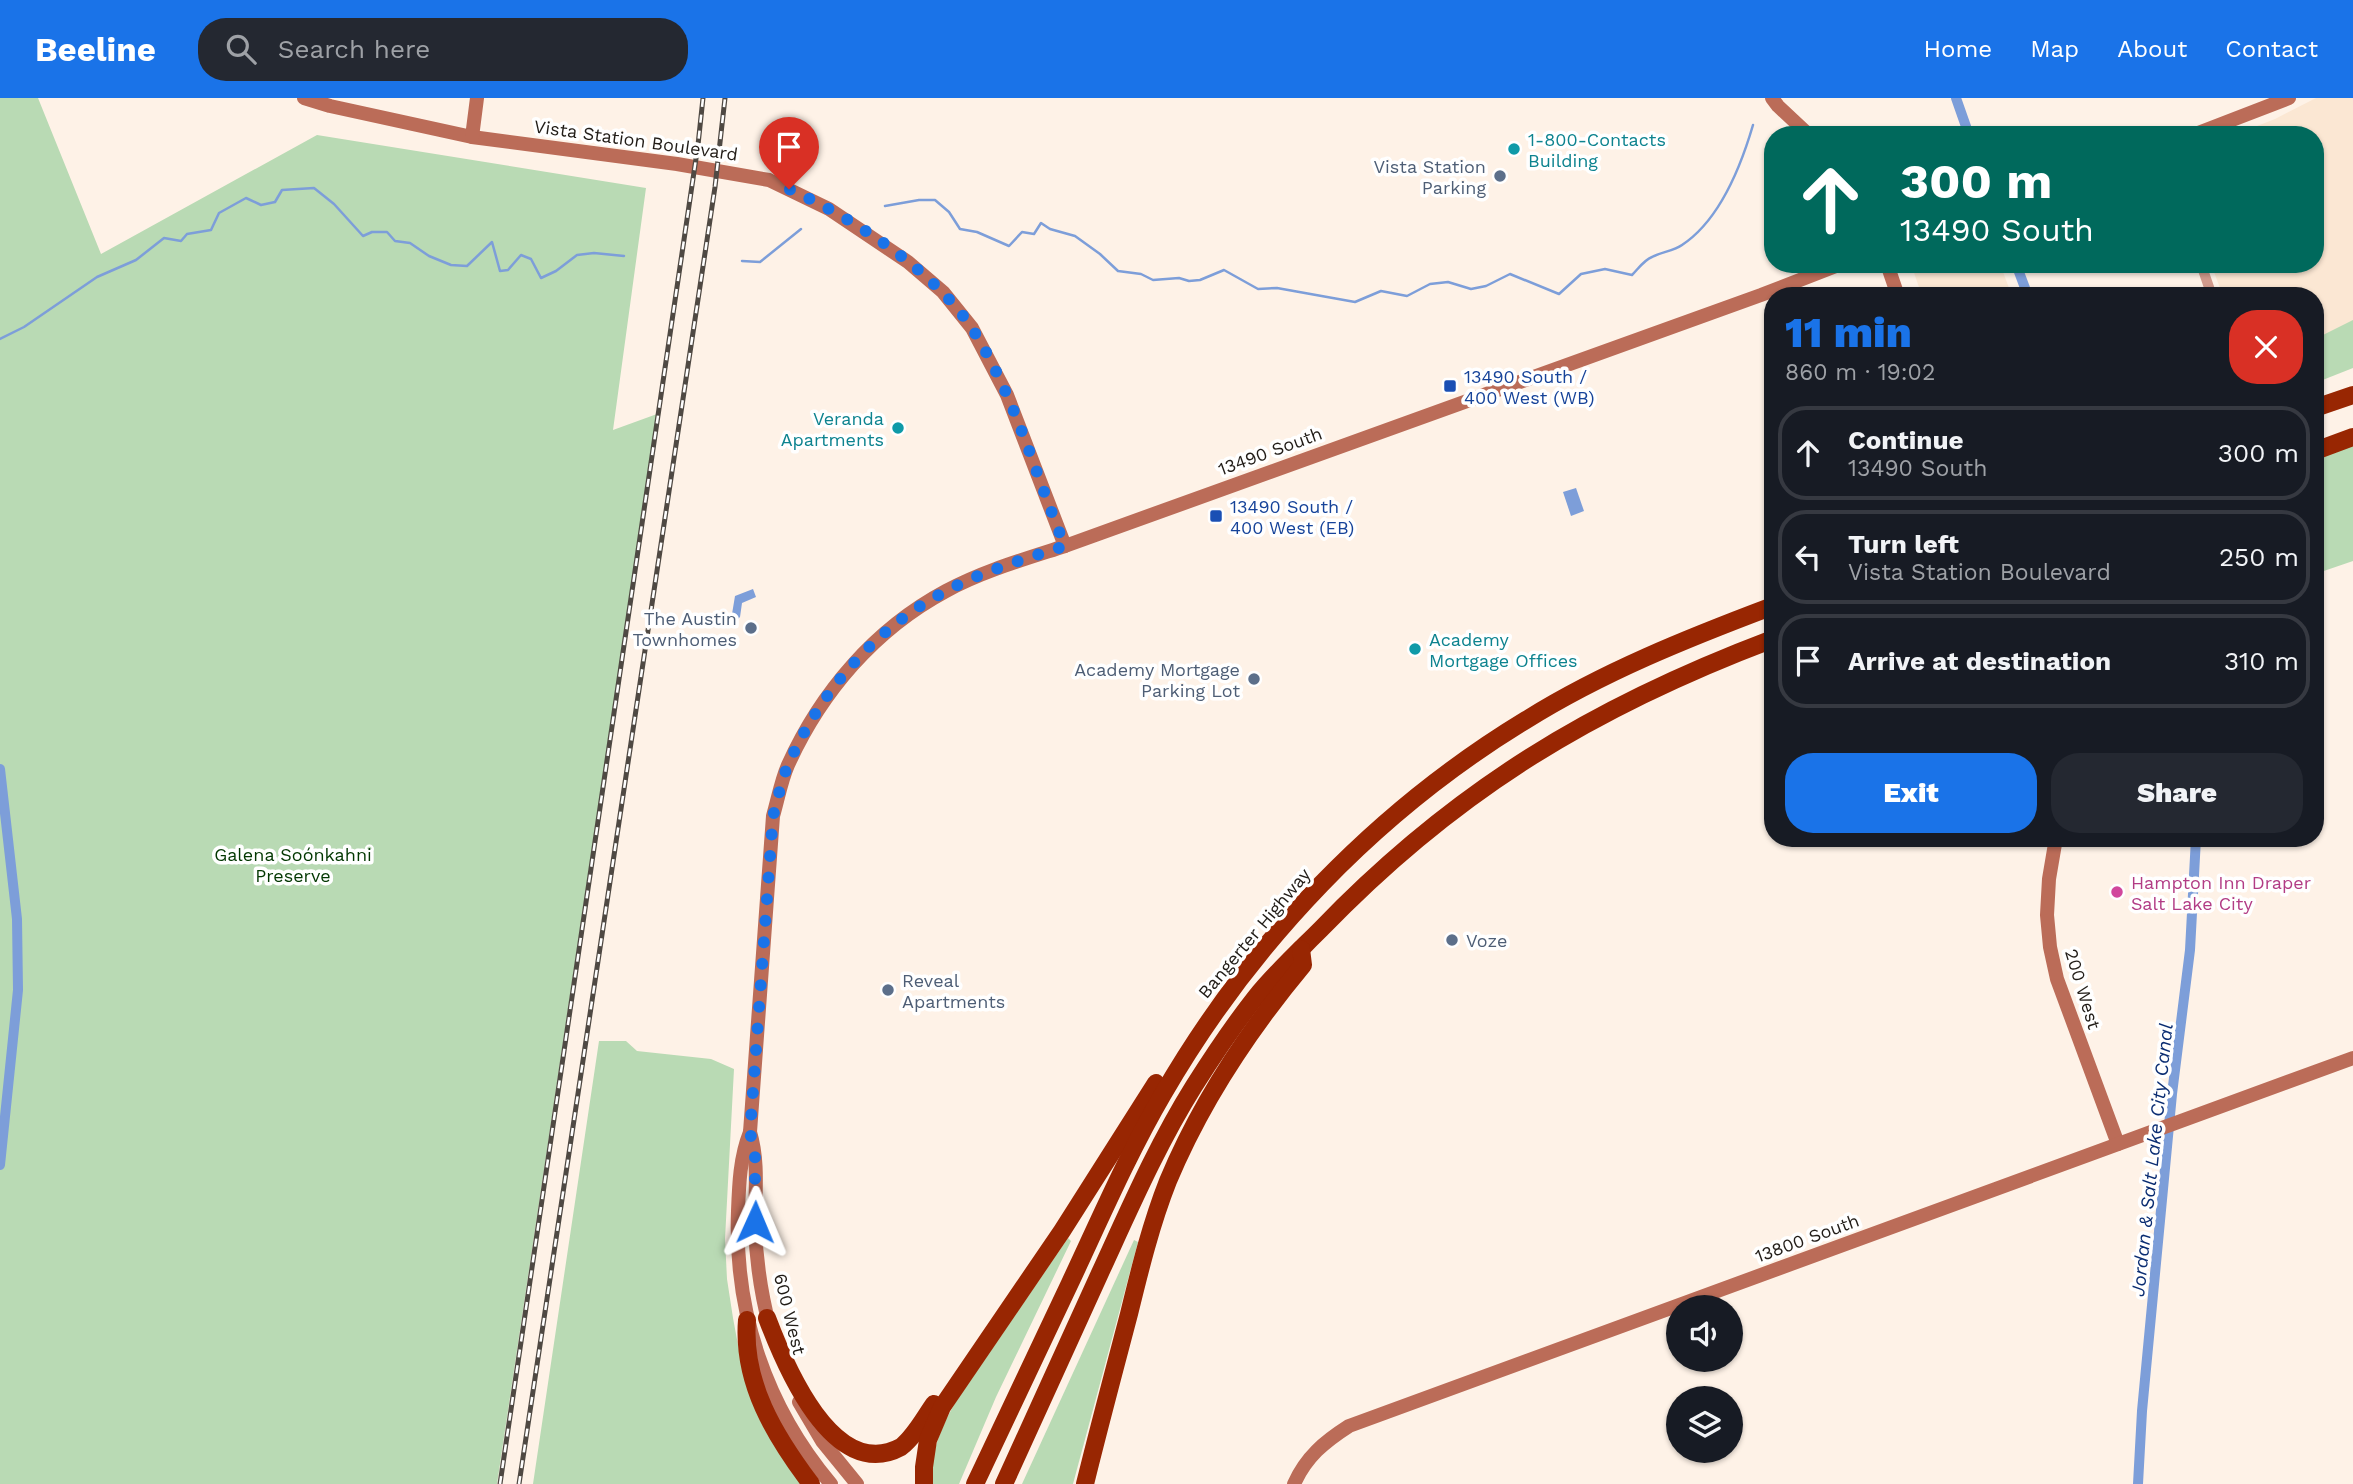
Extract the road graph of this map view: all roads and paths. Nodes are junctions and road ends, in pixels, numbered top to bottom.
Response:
1 (304, 98) edge
2 (477, 98) edge
3 (1772, 98) edge
4 (2289, 98) edge
5 (1799, 126) edge
6 (2217, 126) edge
7 (472, 137) junction
8 (1818, 273) edge
9 (1782, 287) edge
10 (1764, 294) edge
11 (2353, 395) edge
12 (2324, 405) edge
13 (2353, 426) edge
14 (2324, 437) edge
15 (2353, 437) edge
16 (2324, 448) edge
17 (1065, 546) junction
18 (1764, 610) edge
19 (1764, 642) edge
20 (785, 773) joint
21 (2055, 847) edge
22 (1329, 876) junction
23 (1301, 949) junction
24 (2353, 1058) edge
25 (750, 1132) junction
26 (2118, 1144) junction
27 (767, 1318) junction
28 (747, 1320) junction
29 (982, 1349) junction
30 (1294, 1483) edge
31 (811, 1484) edge
32 (831, 1484) edge
33 (857, 1484) edge
34 (924, 1484) edge
35 (975, 1484) edge
36 (1003, 1484) edge
37 (1084, 1484) edge

1 - 7 street, Vista Station Boulevard
2 - 7 street
3 - 5 street
4 - 6 street
7 - 17 street, Vista Station Boulevard
8 - 9 street, 13490 South
10 - 17 street, 13490 South
11 - 12 highway
13 - 14 highway
15 - 16 highway
17 - 20 street, 13490 South
18 - 22 highway, Bangerter Highway
19 - 23 highway
20 - 25 street, 600 West
21 - 26 street, 200 West
22 - 29 highway
22 - 35 highway, Bangerter Highway
23 - 36 highway
23 - 37 highway
24 - 26 street, 13800 South
25 - 27 street, 600 West
25 - 28 street, 600 West
26 - 30 street, 13800 South
27 - 29 highway
27 - 33 street, 600 West
28 - 31 highway
28 - 32 street, 600 West
29 - 34 highway

